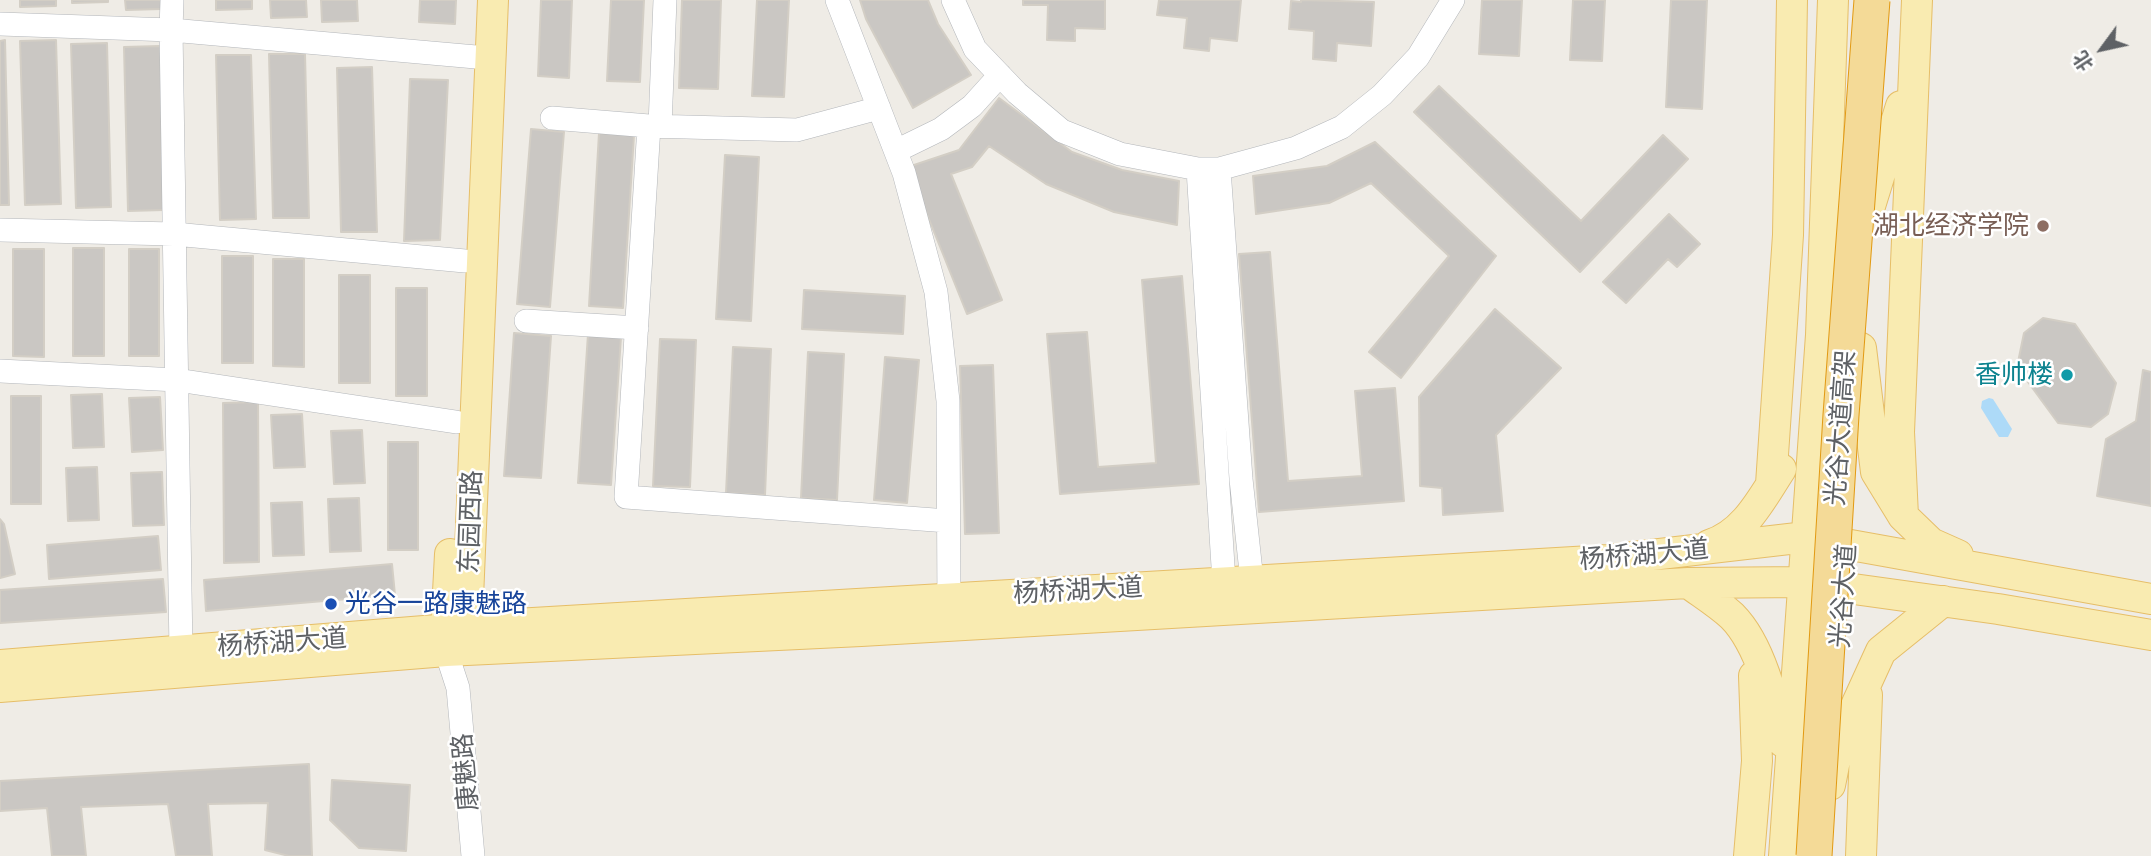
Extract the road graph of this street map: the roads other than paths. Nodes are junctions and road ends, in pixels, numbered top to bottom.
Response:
1 (172, 0) edge
2 (479, 0) edge
3 (493, 0) edge
4 (666, 0) edge
5 (836, 0) edge
6 (953, 0) edge
7 (1453, 0) edge
8 (1792, 0) edge
9 (1818, 0) edge
10 (1833, 0) edge
11 (1855, 0) edge
12 (1872, 0) edge
13 (1917, 0) edge
14 (0, 24) edge
15 (171, 30) junction
16 (1915, 51) junction
17 (476, 57) junction
18 (1000, 75) junction
19 (1830, 81) junction
20 (879, 108) junction
21 (552, 118) dead end
22 (654, 126) junction
23 (896, 151) junction
24 (1209, 169) junction
25 (1870, 206) junction
26 (0, 230) edge
27 (174, 234) junction
28 (465, 261) junction
29 (526, 321) dead end
30 (636, 328) junction
31 (1821, 335) junction
32 (1861, 348) junction
33 (0, 371) edge
34 (177, 380) junction
35 (456, 422) junction
36 (1771, 484) junction
37 (1903, 516) junction
38 (948, 521) junction
39 (1806, 537) junction
40 (1847, 544) junction
41 (1683, 553) junction
42 (1990, 570) junction
43 (1238, 582) junction
44 (1803, 582) junction
45 (1688, 583) junction
46 (1847, 587) junction
47 (2151, 599) edge
48 (1943, 601) junction
49 (949, 613) junction
50 (2151, 635) edge
51 (456, 640) junction
52 (1753, 648) junction
53 (181, 651) junction
54 (0, 666) edge
55 (1868, 679) junction
56 (0, 687) edge
57 (458, 688) joint
58 (1790, 772) junction
59 (1826, 803) junction
60 (473, 856) edge
61 (1749, 856) edge
62 (1784, 856) edge
63 (1800, 856) edge
64 (1814, 856) edge
65 (1824, 856) edge
66 (1861, 856) edge

1 - 15 street
2 - 17 main road, 东园西路
3 - 51 main road, 东园西路
4 - 22 street
5 - 20 street
6 - 18 street
7 - 24 street
8 - 36 main road
9 - 19 main road
10 - 19 main road, 光谷大道
11 - 63 highway, 光谷大道高架
12 - 25 main road, 光谷大道
12 - 64 highway, 光谷大道高架, bridge
13 - 16 main road
14 - 15 street
15 - 17 street
15 - 27 street
16 - 25 main road
16 - 37 main road
17 - 28 main road, 东园西路
18 - 23 street
18 - 24 street
19 - 31 main road, 光谷大道
20 - 22 street
20 - 23 street
21 - 22 street
22 - 30 street
23 - 38 street
24 - 43 street
25 - 32 main road, 光谷大道
26 - 27 street
27 - 28 street
27 - 34 street
28 - 35 main road, 东园西路
29 - 30 street
30 - 38 street
31 - 36 main road
31 - 39 main road, 光谷大道
32 - 37 main road
32 - 40 main road, 光谷大道
33 - 34 street
34 - 35 street
34 - 53 street
35 - 51 main road, 东园西路
36 - 41 main road
37 - 42 main road
38 - 49 street
39 - 40 main road, 杨桥湖大道
39 - 41 main road, 杨桥湖大道
39 - 44 main road, 光谷大道
40 - 42 main road, 杨桥湖大道
40 - 46 main road, 光谷大道
41 - 43 main road, 杨桥湖大道
42 - 47 main road, 杨桥湖大道
43 - 49 main road, 杨桥湖大道
44 - 45 main road, 杨桥湖大道
44 - 46 main road, 杨桥湖大道
44 - 58 main road, 光谷大道
45 - 49 main road, 杨桥湖大道
45 - 52 main road
46 - 48 main road, 杨桥湖大道
46 - 59 main road, 光谷大道
48 - 50 main road, 杨桥湖大道
48 - 55 main road
49 - 51 main road, 杨桥湖大道
51 - 53 main road, 杨桥湖大道
51 - 56 main road, 杨桥湖大道
51 - 57 street, 东园西路
52 - 58 main road
52 - 61 main road
53 - 54 main road, 杨桥湖大道
55 - 59 main road
55 - 66 main road
57 - 60 street, 康魅路
58 - 62 main road, 光谷大道
59 - 65 main road, 光谷大道

